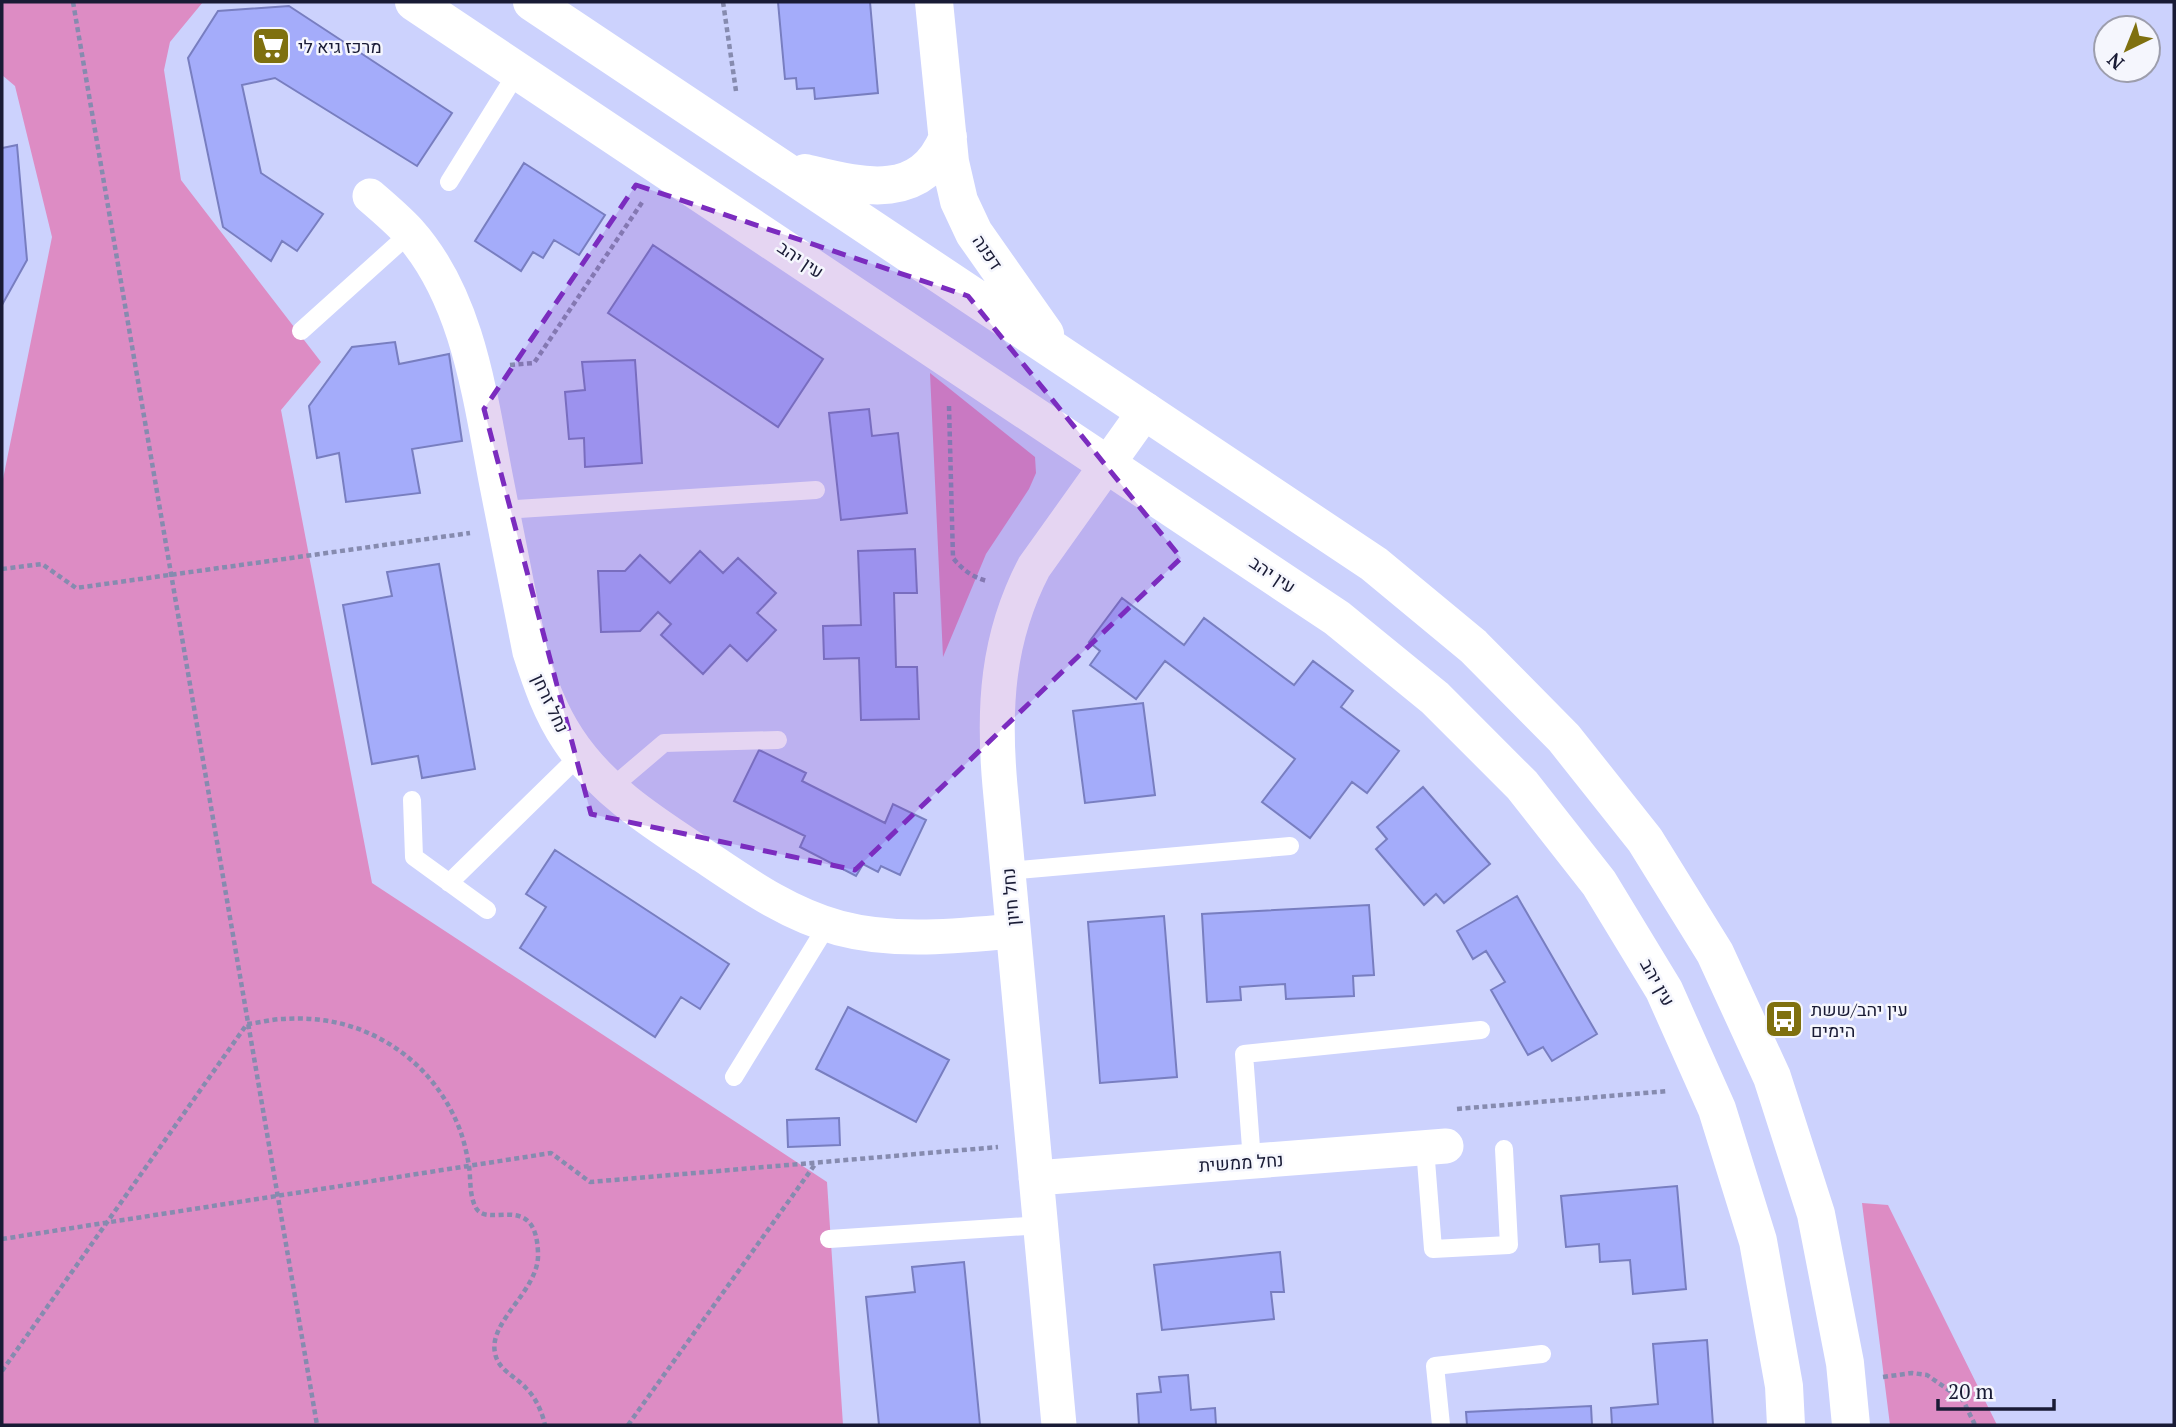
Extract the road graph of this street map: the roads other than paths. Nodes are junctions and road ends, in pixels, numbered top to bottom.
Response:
1 (414, 2) edge
2 (532, 2) edge
3 (934, 2) edge
4 (518, 71) junction
5 (948, 137) junction
6 (781, 168) junction
7 (449, 182) dead end
8 (370, 197) dead end
9 (410, 233) junction
10 (301, 331) dead end
11 (1059, 353) junction
12 (1146, 410) junction
13 (1107, 463) junction
14 (816, 490) dead end
15 (504, 519) junction
16 (778, 740) dead end
17 (580, 755) junction
18 (610, 789) junction
19 (412, 800) dead end
20 (1290, 846) dead end
21 (1008, 871) junction
22 (449, 883) junction
23 (486, 910) dead end
24 (828, 924) junction
25 (1013, 931) junction
26 (1481, 1030) dead end
27 (734, 1077) dead end
28 (1435, 1147) joint
29 (1504, 1149) dead end
30 (1252, 1161) junction
31 (1036, 1178) junction
32 (1041, 1224) junction
33 (829, 1239) dead end
34 (1542, 1354) dead end
35 (1059, 1425) edge
36 (1441, 1425) edge
37 (1786, 1425) edge
38 (1851, 1425) edge

1 - 4 street, עין יהב
2 - 6 street
3 - 5 street, דפנה
4 - 7 lane
4 - 13 street, עין יהב
5 - 6 street
5 - 11 street, דפנה
6 - 11 street
8 - 9 street, נחל זרחן
9 - 10 lane
9 - 15 street, נחל זרחן
11 - 12 street
12 - 13 street, נחל חיון
12 - 38 street
13 - 21 street, נחל חיון
13 - 37 street, עין יהב
14 - 15 lane
15 - 17 street, נחל זרחן
16 - 18 lane
17 - 18 street, נחל זרחן
17 - 22 lane
18 - 24 street, נחל זרחן
19 - 22 lane
20 - 21 lane
21 - 25 street, נחל חיון
22 - 23 lane
24 - 25 street, נחל זרחן
24 - 27 lane
25 - 31 street, נחל חיון
26 - 30 lane
28 - 29 lane
28 - 30 street, נחל ממשית
30 - 31 street, נחל ממשית
31 - 32 street, נחל חיון
32 - 33 lane
32 - 35 street, נחל חיון
34 - 36 lane

